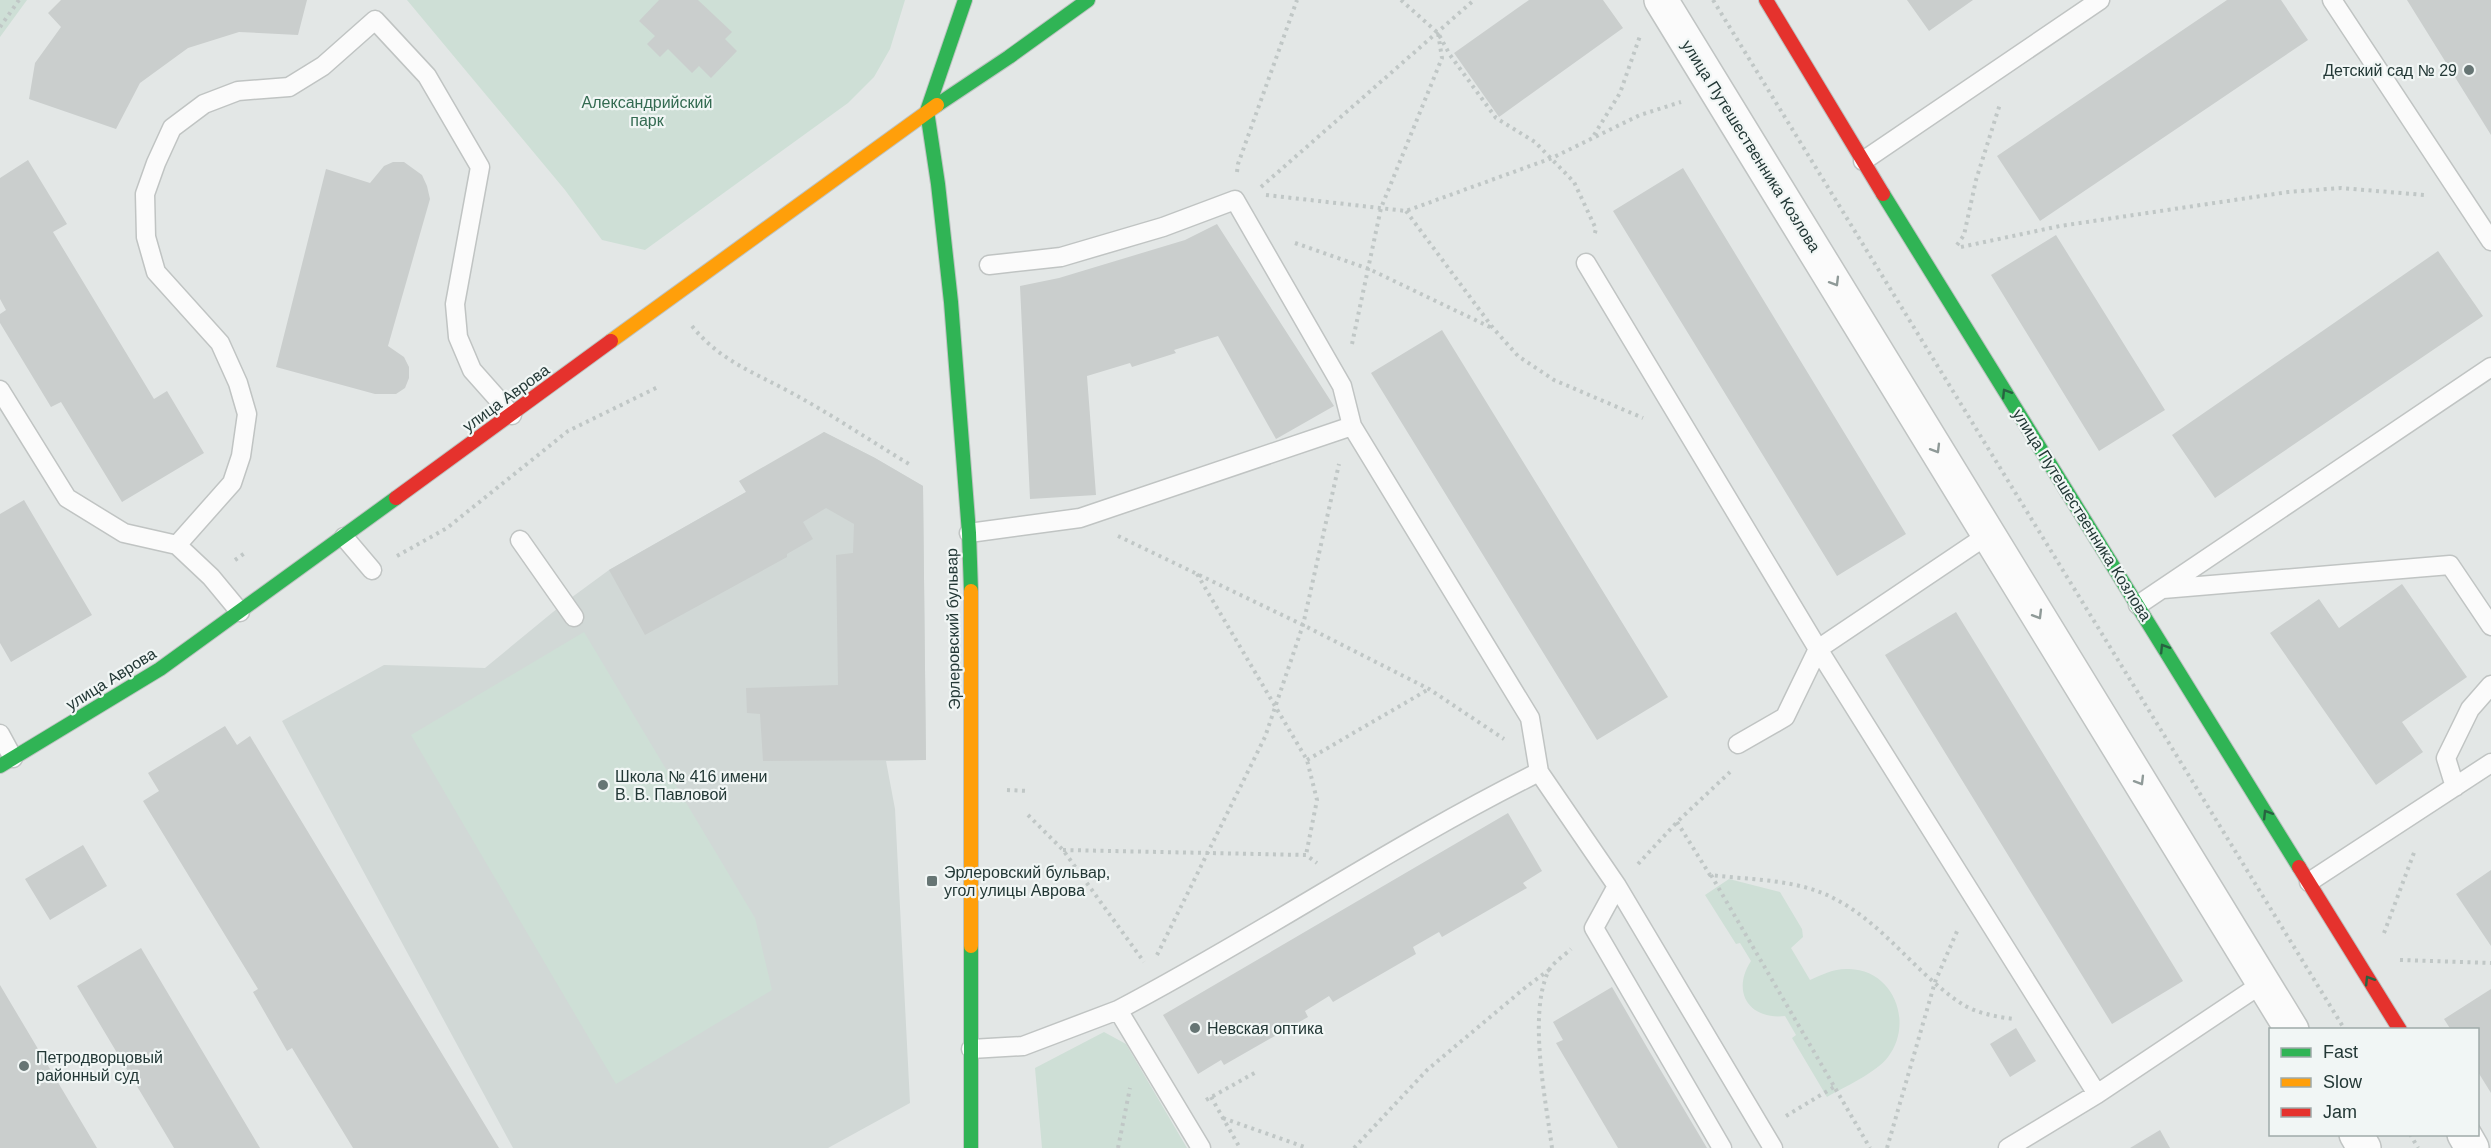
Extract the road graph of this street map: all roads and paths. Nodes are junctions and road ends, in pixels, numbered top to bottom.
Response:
1 (19, 0) edge
2 (965, 0) edge
3 (1088, 0) edge
4 (1297, 0) edge
5 (1401, 0) edge
6 (1473, 0) edge
7 (1661, 0) edge
8 (1713, 0) edge
9 (1766, 0) edge
10 (2100, 0) edge
11 (2332, 0) edge
12 (0, 27) edge
13 (1438, 33) junction
14 (1641, 34) dead end
15 (2014, 58) junction
16 (1683, 101) dead end
17 (927, 111) junction
18 (1772, 111) dead end
19 (1782, 113) junction
20 (1792, 114) dead end
21 (1594, 136) junction
22 (1552, 158) junction
23 (1863, 162) junction
24 (1254, 194) junction
25 (1235, 200) junction
26 (2464, 201) junction
27 (1381, 208) junction
28 (1406, 211) junction
29 (1251, 228) junction
30 (2491, 241) edge
31 (1586, 263) joint
32 (989, 265) dead end
33 (1369, 269) junction
34 (688, 320) dead end
35 (1493, 328) junction
36 (2488, 375) edge
37 (660, 386) dead end
38 (1342, 386) junction
39 (0, 390) edge
40 (512, 415) junction
41 (1352, 426) junction
42 (1691, 438) junction
43 (909, 464) dead end
44 (1080, 518) junction
45 (969, 533) junction
46 (1989, 534) junction
47 (344, 537) junction
48 (520, 540) dead end
49 (177, 545) junction
50 (2050, 568) dead end
51 (2062, 568) junction
52 (2073, 569) dead end
53 (372, 570) joint
54 (1197, 574) junction
55 (2161, 589) junction
56 (2138, 605) junction
57 (240, 612) junction
58 (574, 617) dead end
59 (1304, 625) junction
60 (2491, 626) edge
61 (1818, 649) junction
62 (2491, 685) edge
63 (1430, 689) junction
64 (1275, 707) junction
65 (0, 734) edge
66 (1738, 744) joint
67 (1307, 760) junction
68 (7, 762) edge
69 (2491, 764) edge
70 (1539, 772) junction
71 (2455, 787) junction
72 (2433, 802) junction
73 (1028, 815) dead end
74 (1677, 822) junction
75 (1063, 849) junction
76 (1208, 852) junction
77 (1306, 855) junction
78 (1710, 875) junction
79 (1341, 880) junction
80 (2308, 882) junction
81 (1617, 886) junction
82 (1972, 895) junction
83 (1594, 928) junction
84 (2380, 943) dead end
85 (2307, 946) dead end
86 (2298, 953) junction
87 (2290, 960) dead end
88 (2390, 960) dead end
89 (2491, 963) edge
90 (1150, 969) junction
91 (1549, 970) junction
92 (1935, 982) junction
93 (2263, 983) junction
94 (1158, 989) junction
95 (1118, 1010) junction
96 (2053, 1025) junction
97 (2291, 1028) edge
98 (2344, 1028) edge
99 (2399, 1028) edge
100 (971, 1049) junction
101 (1145, 1054) junction
102 (1258, 1071) dead end
103 (1834, 1087) junction
104 (2097, 1094) junction
105 (1211, 1097) junction
106 (1180, 1114) junction
107 (1223, 1118) junction
108 (1762, 1130) junction
109 (971, 1148) edge
110 (1118, 1148) edge
111 (1200, 1148) edge
112 (1240, 1148) edge
113 (1307, 1148) edge
114 (1354, 1148) edge
115 (1552, 1148) edge
116 (1722, 1148) edge
117 (1773, 1148) edge
118 (1870, 1148) edge
119 (1887, 1148) edge
120 (2008, 1148) edge

1 - 12 path
2 - 17 street
3 - 17 street, улица Аврова
4 - 25 path
5 - 13 path
6 - 13 path
7 -> 46 street, улица Путешественника Козлова
8 - 19 path
9 - 23 street, улица Путешественника Козлова
10 - 15 lane
11 - 26 lane
13 - 22 path
13 - 24 path
13 - 27 path
14 - 21 path
15 - 23 lane
15 - 26 path
16 - 21 path
17 - 40 street, улица Аврова
17 - 45 street, Эрлеровский бульвар
18 - 19 path
19 - 20 path
19 - 51 path
21 - 22 path
22 - 28 path
22 - 31 path
56 -> 23 street, улица Путешественника Козлова
24 - 25 path
24 - 27 path
25 - 29 lane
25 - 32 lane
26 - 30 lane
27 - 28 path
27 - 33 path
28 - 35 path
29 - 33 path
29 - 38 lane
31 - 42 lane
33 - 35 path
33 - 38 path
34 - 43 path
35 - 42 path
36 - 55 lane
37 - 53 path
38 - 41 lane
39 - 49 lane
40 - 47 street, улица Аврова
40 - 49 lane
41 - 44 lane
41 - 59 path
41 - 70 lane
42 - 61 lane
44 - 45 lane
44 - 54 path
45 - 100 street, Эрлеровский бульвар
46 - 61 lane
46 -> 93 street, улица Путешественника Козлова
47 - 53 lane
47 - 57 street, улица Аврова
48 - 58 lane
49 - 57 lane
50 - 51 path
51 - 52 path
51 - 86 path
54 - 59 path
54 - 64 path
55 - 56 lane
55 - 60 lane
80 -> 56 street, улица Путешественника Козлова
57 - 68 street, улица Аврова
59 - 63 path
59 - 64 path
61 - 66 lane
61 - 82 lane
62 - 71 lane
63 - 67 path
63 - 70 path
64 - 67 path
64 - 76 path
65 - 68 lane
66 - 74 path
67 - 77 path
69 - 71 lane
70 - 79 lane
70 - 81 lane
71 - 72 lane
72 - 80 lane
72 - 84 path
73 - 75 path
74 - 78 path
74 - 81 path
75 - 76 path
75 - 90 path
76 - 77 path
76 - 90 path
77 - 79 path
78 - 92 path
78 - 103 path
79 - 94 lane
99 -> 80 street, улица Путешественника Козлова
81 - 83 lane
81 - 108 lane
82 - 92 path
82 - 96 lane
83 - 91 path
83 - 116 lane
85 - 86 path
86 - 87 path
86 - 98 path
88 - 89 path
90 - 94 path
91 - 114 path
91 - 115 path
92 - 96 path
92 - 119 path
93 - 97 street, улица Путешественника Козлова
93 - 104 lane
94 - 95 lane
95 - 100 lane
95 - 101 lane
96 - 104 lane
100 - 109 street, Эрлеровский бульвар
101 - 106 lane
101 - 110 path
102 - 105 path
103 - 108 path
103 - 118 path
104 - 120 lane
105 - 106 path
105 - 107 path
106 - 111 lane
107 - 112 path
107 - 113 path
108 - 117 lane

